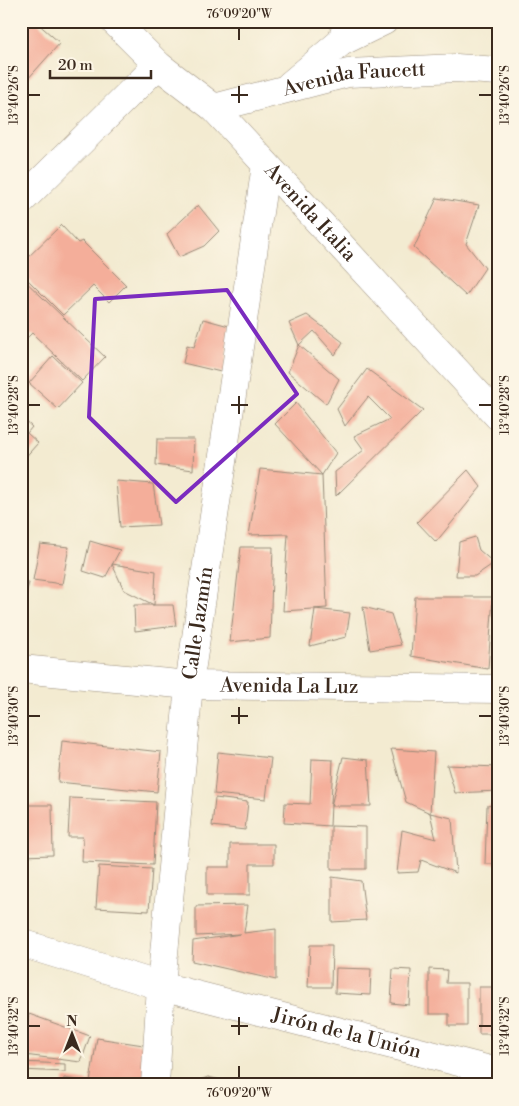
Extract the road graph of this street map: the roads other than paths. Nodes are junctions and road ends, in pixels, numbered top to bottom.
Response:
1 (114, 21) edge
2 (384, 21) edge
3 (345, 31) edge
4 (158, 65) junction
5 (498, 71) edge
6 (286, 89) junction
7 (214, 108) junction
8 (266, 164) junction
9 (21, 201) edge
10 (498, 416) edge
11 (21, 669) edge
12 (189, 685) junction
13 (498, 689) edge
14 (21, 943) edge
15 (161, 986) junction
16 (498, 1072) edge
17 (155, 1085) edge

1 - 4 street, Avenida Italia
2 - 3 street
3 - 6 street
4 - 7 street, Avenida Italia
4 - 9 street
5 - 6 street, Avenida Faucett
6 - 7 street, Avenida Faucett
7 - 8 street, Avenida Italia
8 - 10 street, Avenida Italia
8 - 12 street, Calle Jazmín
11 - 12 street, Avenida La Luz
12 - 13 street, Avenida La Luz
12 - 15 street, Calle Jazmín
14 - 15 street, Jirón de la Unión
15 - 16 street, Jirón de la Unión
15 - 17 street, Calle Jazmín

